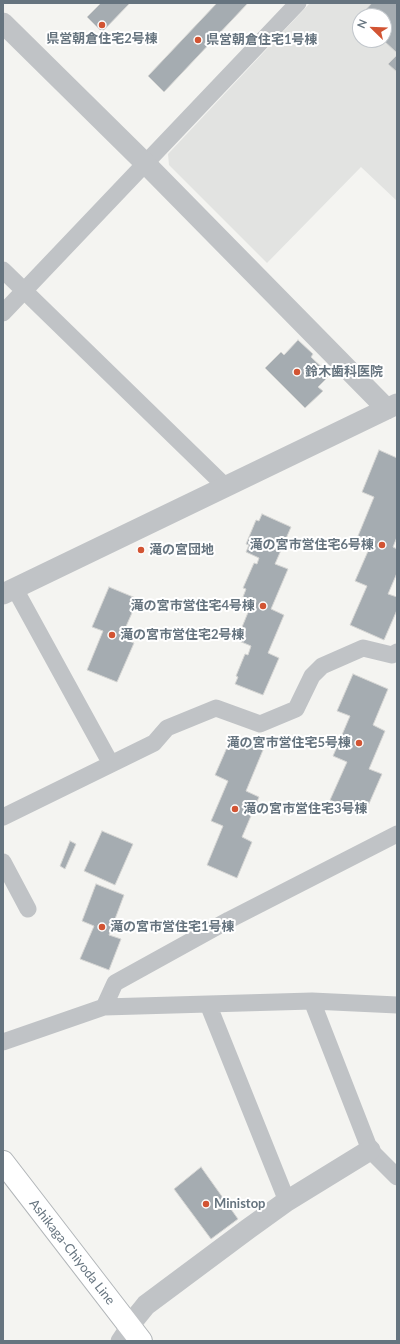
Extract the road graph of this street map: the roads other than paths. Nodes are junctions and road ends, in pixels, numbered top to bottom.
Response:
1 (298, 3) edge
2 (3, 24) edge
3 (144, 163) junction
4 (3, 270) edge
5 (24, 290) junction
6 (3, 313) edge
7 (394, 410) edge
8 (226, 487) junction
9 (9, 592) edge
10 (397, 652) edge
11 (111, 764) junction
12 (3, 817) edge
13 (397, 834) edge
14 (3, 862) edge
15 (28, 908) dead end
16 (312, 1001) junction
17 (208, 1004) junction
18 (397, 1005) edge
19 (104, 1007) junction
20 (3, 1042) edge
21 (370, 1150) junction
22 (3, 1162) edge
23 (397, 1177) edge
24 (287, 1201) junction
25 (130, 1336) edge

1 - 3 street
2 - 3 street
3 - 5 street
3 - 7 street
4 - 5 street
5 - 6 street
5 - 8 street
7 - 8 street
8 - 9 street
9 - 11 street
10 - 11 street
11 - 12 street
13 - 19 street
14 - 15 street
16 - 17 street
16 - 18 street
16 - 21 street
17 - 19 street
17 - 24 street
19 - 20 street
21 - 23 street
21 - 24 street
22 - 25 main road, Ashikaga-Chiyoda Line
24 - 25 street

